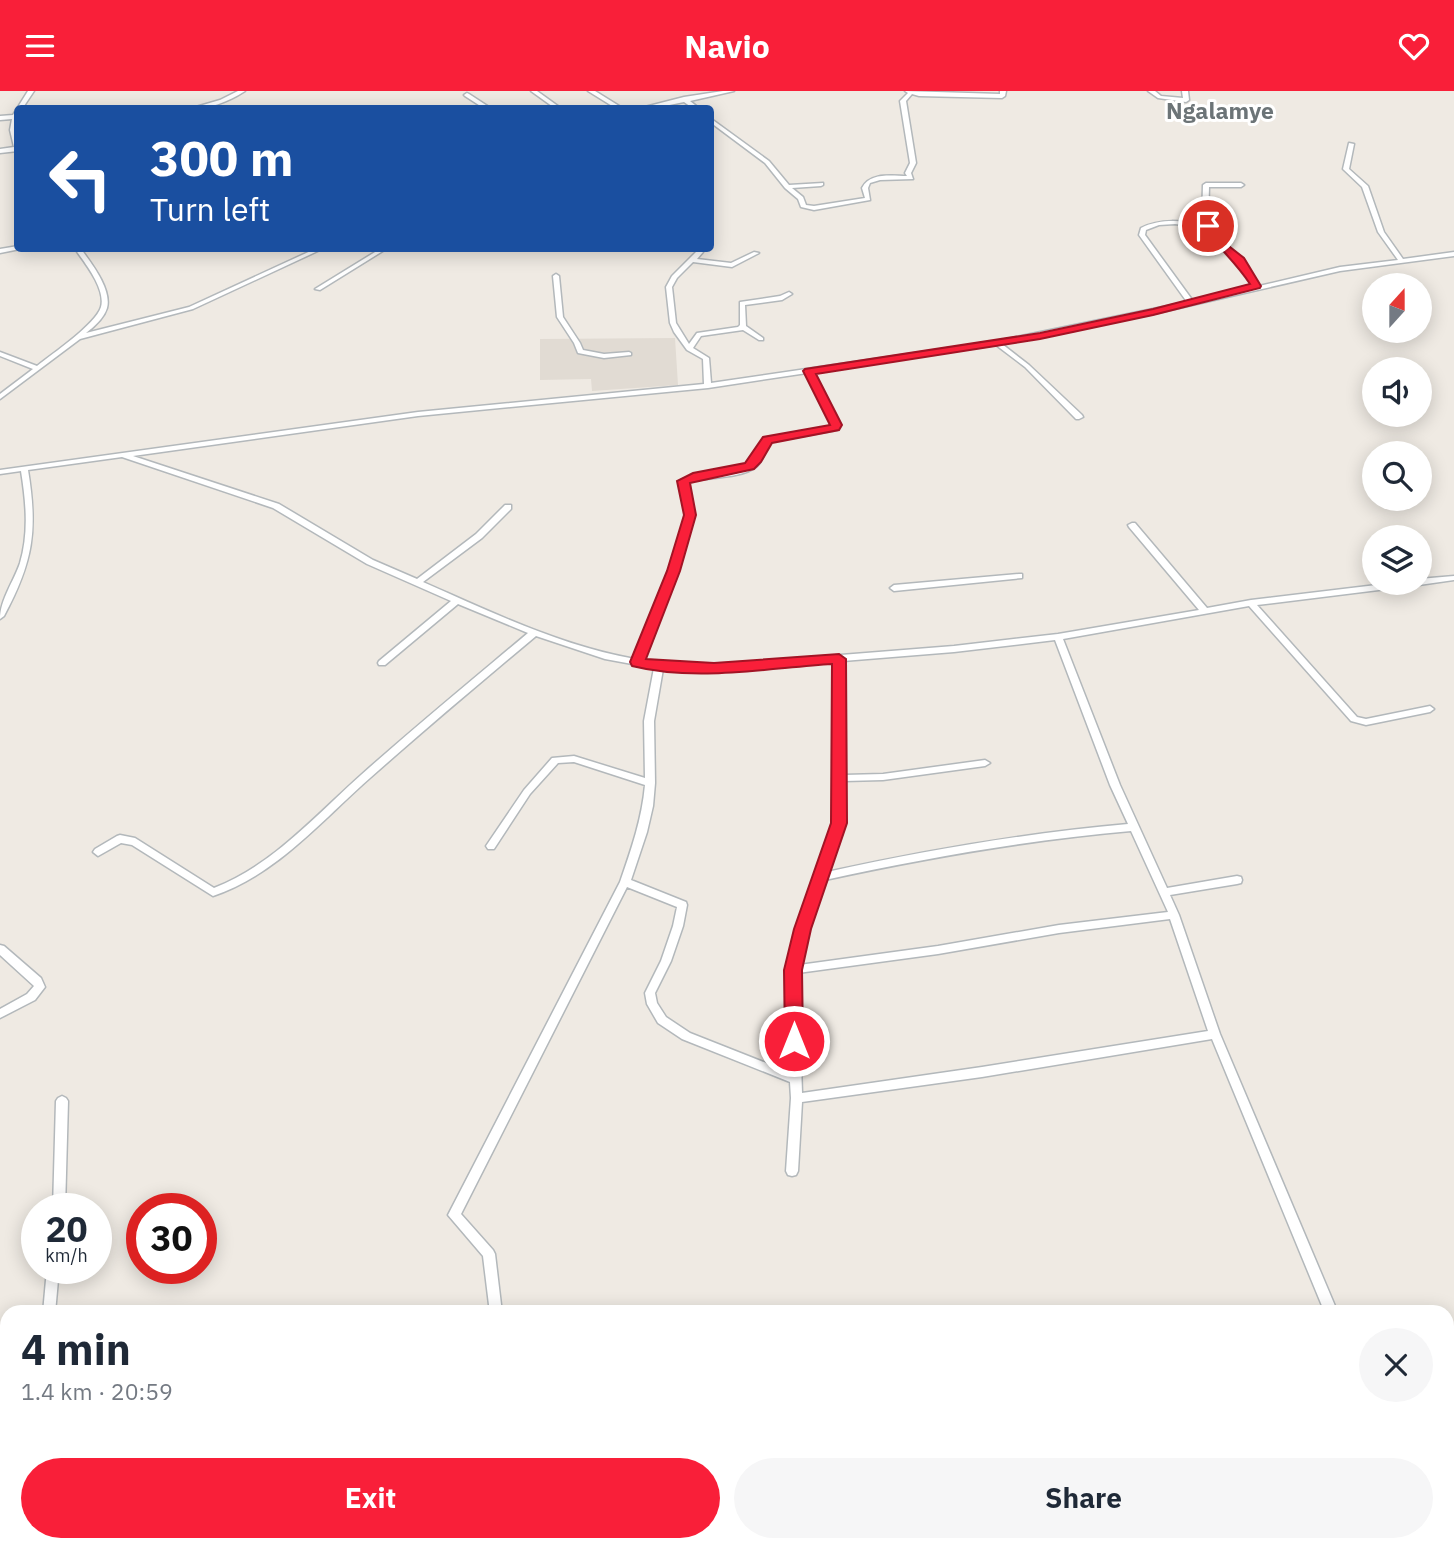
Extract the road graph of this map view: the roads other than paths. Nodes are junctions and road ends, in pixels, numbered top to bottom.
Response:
1 (242, 91) edge
2 (534, 91) edge
3 (592, 91) edge
4 (731, 91) edge
5 (1003, 91) edge
6 (1151, 91) edge
7 (1185, 91) edge
8 (909, 92) edge
9 (705, 93) edge
10 (467, 95) dead end
11 (684, 99) junction
12 (206, 105) edge
13 (483, 105) edge
14 (555, 105) edge
15 (615, 105) edge
16 (657, 105) edge
17 (692, 105) edge
18 (714, 122) edge
19 (1351, 144) dead end
20 (821, 184) dead end
21 (1241, 185) dead end
22 (787, 187) junction
23 (1208, 226) junction
24 (80, 252) edge
25 (312, 252) edge
26 (378, 252) edge
27 (700, 252) edge
28 (756, 253) dead end
29 (1454, 254) edge
30 (693, 260) junction
31 (1401, 260) junction
32 (556, 276) dead end
33 (1256, 286) junction
34 (318, 289) dead end
35 (789, 294) dead end
36 (1191, 302) junction
37 (742, 326) junction
38 (678, 334) junction
39 (699, 334) junction
40 (76, 338) junction
41 (761, 339) dead end
42 (998, 344) junction
43 (689, 349) junction
44 (0, 353) edge
45 (629, 354) dead end
46 (37, 368) junction
47 (809, 371) junction
48 (708, 386) junction
49 (0, 397) edge
50 (1079, 417) dead end
51 (121, 454) junction
52 (24, 468) junction
53 (0, 472) edge
54 (508, 507) dead end
55 (1132, 524) dead end
56 (1019, 576) dead end
57 (1454, 578) edge
58 (1432, 581) edge
59 (417, 583) junction
60 (894, 588) dead end
61 (1362, 589) edge
62 (457, 600) junction
63 (1251, 603) junction
64 (1204, 610) junction
65 (0, 616) edge
66 (535, 632) junction
67 (1058, 637) junction
68 (839, 659) junction
69 (638, 662) junction
70 (382, 663) dead end
71 (659, 666) junction
72 (1430, 709) dead end
73 (985, 763) dead end
74 (841, 778) junction
75 (650, 783) junction
76 (1134, 827) junction
77 (491, 846) dead end
78 (98, 852) dead end
79 (821, 877) junction
80 (1237, 880) dead end
81 (625, 882) junction
82 (1164, 892) junction
83 (1174, 915) junction
84 (0, 949) edge
85 (793, 970) junction
86 (0, 1014) edge
87 (1215, 1034) junction
88 (794, 1079) junction
89 (797, 1098) junction
90 (62, 1101) dead end
91 (792, 1171) dead end
92 (59, 1193) edge
93 (52, 1284) edge
94 (50, 1305) edge
95 (495, 1305) edge
96 (1329, 1305) edge

1 - 12 street
2 - 14 street
3 - 15 street
4 - 9 street
5 - 8 street
6 - 7 street
8 - 22 street
9 - 11 street
10 - 13 street
11 - 16 street
11 - 17 street
18 - 22 street
19 - 31 street
20 - 22 street
21 - 23 street
23 - 33 street
23 - 36 street
24 - 40 street
25 - 40 street
26 - 34 street
27 - 30 street
28 - 30 street
29 - 31 street
30 - 38 street
31 - 33 street
32 - 45 street
33 - 36 street
35 - 37 street
36 - 42 street
37 - 39 street
37 - 41 street
38 - 39 street
38 - 43 street
39 - 43 street
40 - 46 street
42 - 47 street
42 - 50 street
43 - 48 street
44 - 46 street
46 - 49 street
47 - 48 street
47 - 69 street
48 - 51 street
51 - 52 street
51 - 59 street
52 - 53 street
52 - 65 street
54 - 59 street
55 - 64 street
56 - 60 street
57 - 58 street
59 - 62 street
61 - 63 street
62 - 66 street
62 - 70 street
63 - 64 street
63 - 72 street
64 - 67 street
66 - 69 street
66 - 78 street
67 - 68 street
67 - 76 street
68 - 71 street
68 - 74 street
69 - 71 street
71 - 75 street
73 - 74 street
74 - 79 street
75 - 77 street
75 - 81 street
76 - 79 street
76 - 82 street
79 - 85 street
80 - 82 street
81 - 88 street
81 - 95 street
82 - 83 street
83 - 85 street
83 - 87 street
84 - 86 street
85 - 88 street
87 - 89 street
87 - 96 street
88 - 89 street
89 - 91 street
90 - 92 street
93 - 94 street

